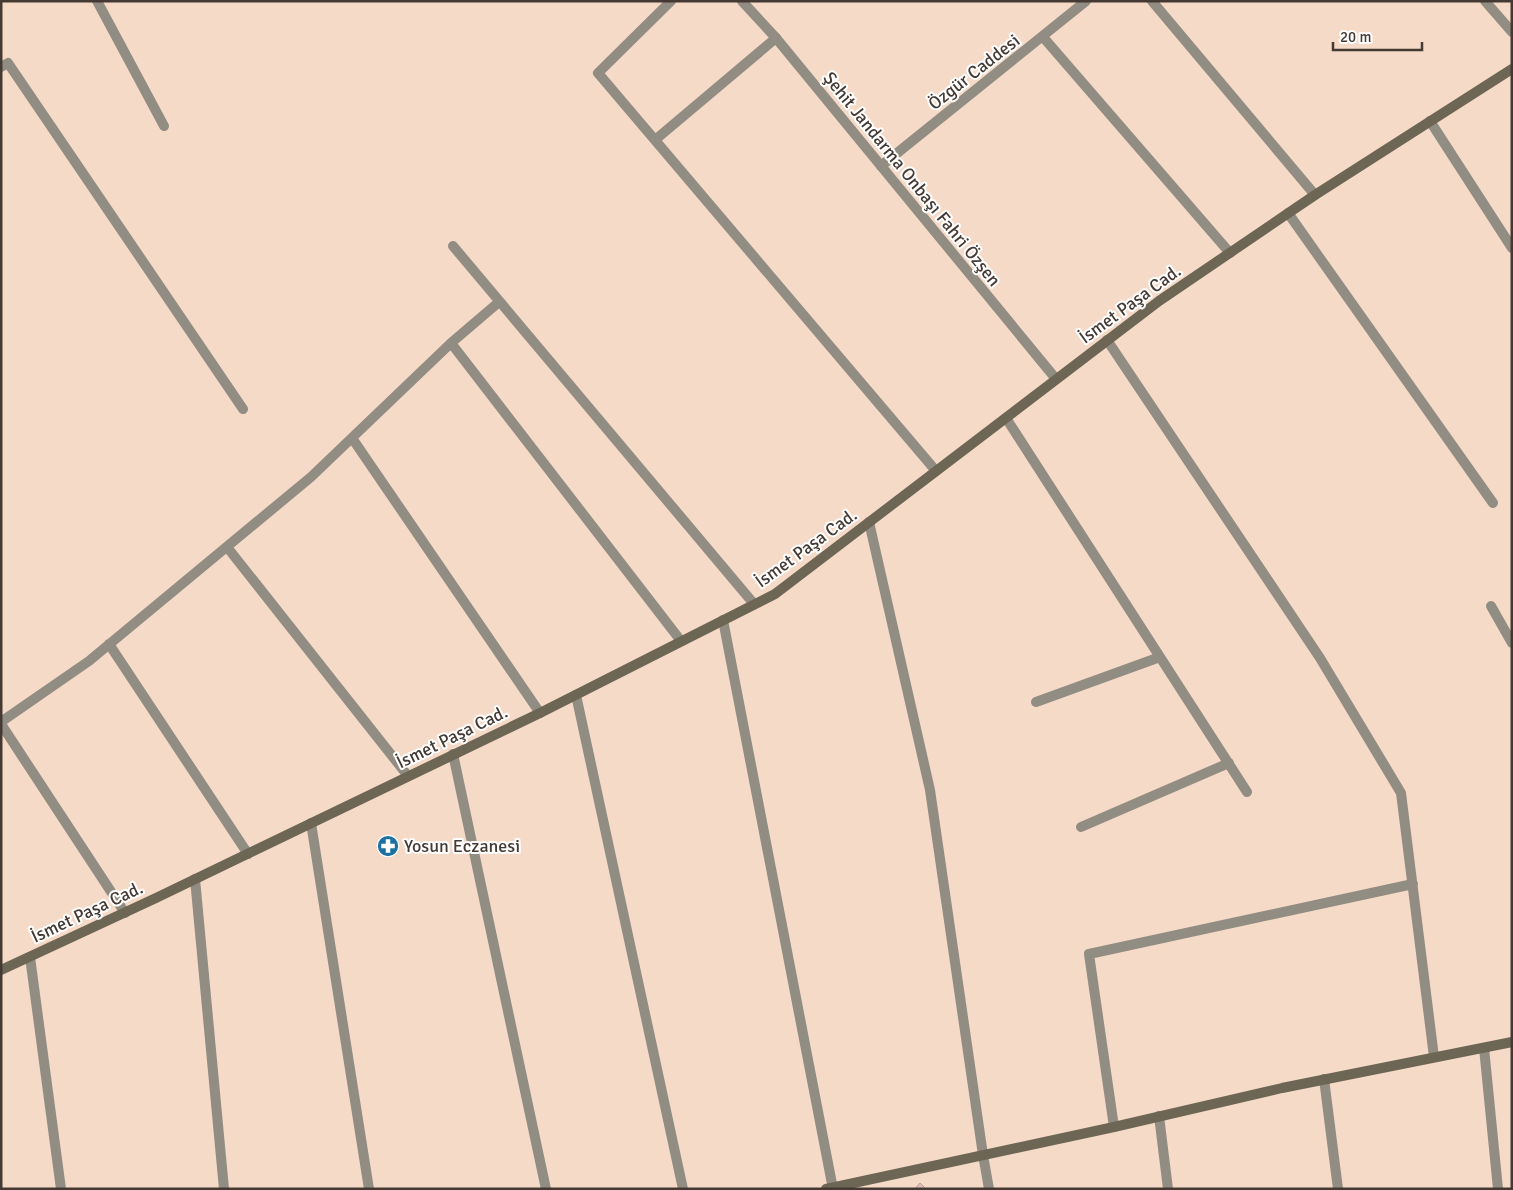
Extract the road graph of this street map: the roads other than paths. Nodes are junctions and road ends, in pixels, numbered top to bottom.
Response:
1 (97, 1) edge
2 (671, 1) edge
3 (742, 1) edge
4 (1086, 1) edge
5 (1152, 1) edge
6 (1485, 1) edge
7 (1512, 32) edge
8 (1043, 37) junction
9 (776, 38) junction
10 (1, 66) edge
11 (1512, 69) edge
12 (1430, 121) junction
13 (164, 126) dead end
14 (655, 140) junction
15 (881, 166) junction
16 (1315, 195) junction
17 (1288, 213) junction
18 (453, 246) dead end
19 (1512, 248) edge
20 (1230, 252) junction
21 (499, 302) junction
22 (1107, 340) junction
23 (451, 343) junction
24 (1056, 379) junction
25 (243, 409) dead end
26 (1006, 418) junction
27 (352, 438) junction
28 (936, 471) junction
29 (1493, 503) dead end
30 (869, 522) junction
31 (227, 547) junction
32 (754, 604) junction
33 (1491, 606) dead end
34 (723, 620) junction
35 (681, 641) junction
36 (1512, 643) edge
37 (109, 644) junction
38 (1160, 657) junction
39 (576, 695) junction
40 (1036, 702) dead end
41 (540, 713) junction
42 (1, 723) edge
43 (453, 754) junction
44 (1229, 763) junction
45 (408, 776) junction
46 (1247, 792) dead end
47 (311, 823) junction
48 (1081, 827) dead end
49 (248, 854) junction
50 (195, 879) junction
51 (1413, 884) junction
52 (125, 912) junction
53 (30, 957) junction
54 (1, 970) edge
55 (1512, 1042) edge
56 (1484, 1048) junction
57 (1434, 1057) junction
58 (1324, 1079) junction
59 (1159, 1116) junction
60 (1114, 1127) junction
61 (982, 1154) junction
62 (831, 1188) edge
63 (61, 1189) edge
64 (224, 1189) edge
65 (369, 1189) edge
66 (546, 1189) edge
67 (683, 1189) edge
68 (989, 1189) edge
69 (1168, 1189) edge
70 (1338, 1189) edge
71 (1498, 1189) edge

1 - 13 street
2 - 14 street
3 - 9 street, Şehit Jandarma Onbaşı Fahri Özşen
4 - 8 street, Özgür Caddesi
5 - 16 street
6 - 7 street
8 - 15 street, Özgür Caddesi
8 - 20 street
9 - 14 street
9 - 15 street, Şehit Jandarma Onbaşı Fahri Özşen
10 - 25 street
11 - 12 main road, İsmet Paşa Cad.
12 - 16 main road, İsmet Paşa Cad.
12 - 19 street
14 - 28 street
15 - 24 street, Şehit Jandarma Onbaşı Fahri Özşen
16 - 17 main road, İsmet Paşa Cad.
17 - 20 main road, İsmet Paşa Cad.
17 - 29 street
18 - 21 street
20 - 22 main road, İsmet Paşa Cad.
21 - 23 street
21 - 32 street
22 - 24 main road, İsmet Paşa Cad.
22 - 51 street
23 - 27 street
23 - 35 street
24 - 26 main road, İsmet Paşa Cad.
26 - 28 main road, İsmet Paşa Cad.
26 - 38 street
27 - 31 street
27 - 41 street
28 - 30 main road, İsmet Paşa Cad.
30 - 32 main road, İsmet Paşa Cad.
30 - 61 street
31 - 37 street
31 - 45 street
32 - 34 main road, İsmet Paşa Cad.
33 - 36 street
34 - 35 main road, İsmet Paşa Cad.
34 - 62 street
35 - 39 main road, İsmet Paşa Cad.
37 - 42 street
37 - 49 street
38 - 40 street
38 - 44 street
39 - 41 main road, İsmet Paşa Cad.
39 - 67 street
41 - 43 main road, İsmet Paşa Cad.
42 - 52 street
43 - 45 main road, İsmet Paşa Cad.
43 - 66 street
44 - 46 street
44 - 48 street
45 - 47 main road, İsmet Paşa Cad.
47 - 49 main road, İsmet Paşa Cad.
47 - 65 street
49 - 50 main road, İsmet Paşa Cad.
50 - 52 main road, İsmet Paşa Cad.
50 - 64 street
51 - 57 street
51 - 60 street
52 - 53 main road, İsmet Paşa Cad.
53 - 54 main road, İsmet Paşa Cad.
53 - 63 street
55 - 56 main road
56 - 57 main road
56 - 71 street
57 - 58 main road
58 - 59 main road
58 - 70 street
59 - 60 main road
59 - 69 street
60 - 61 main road
61 - 62 main road
61 - 68 street

